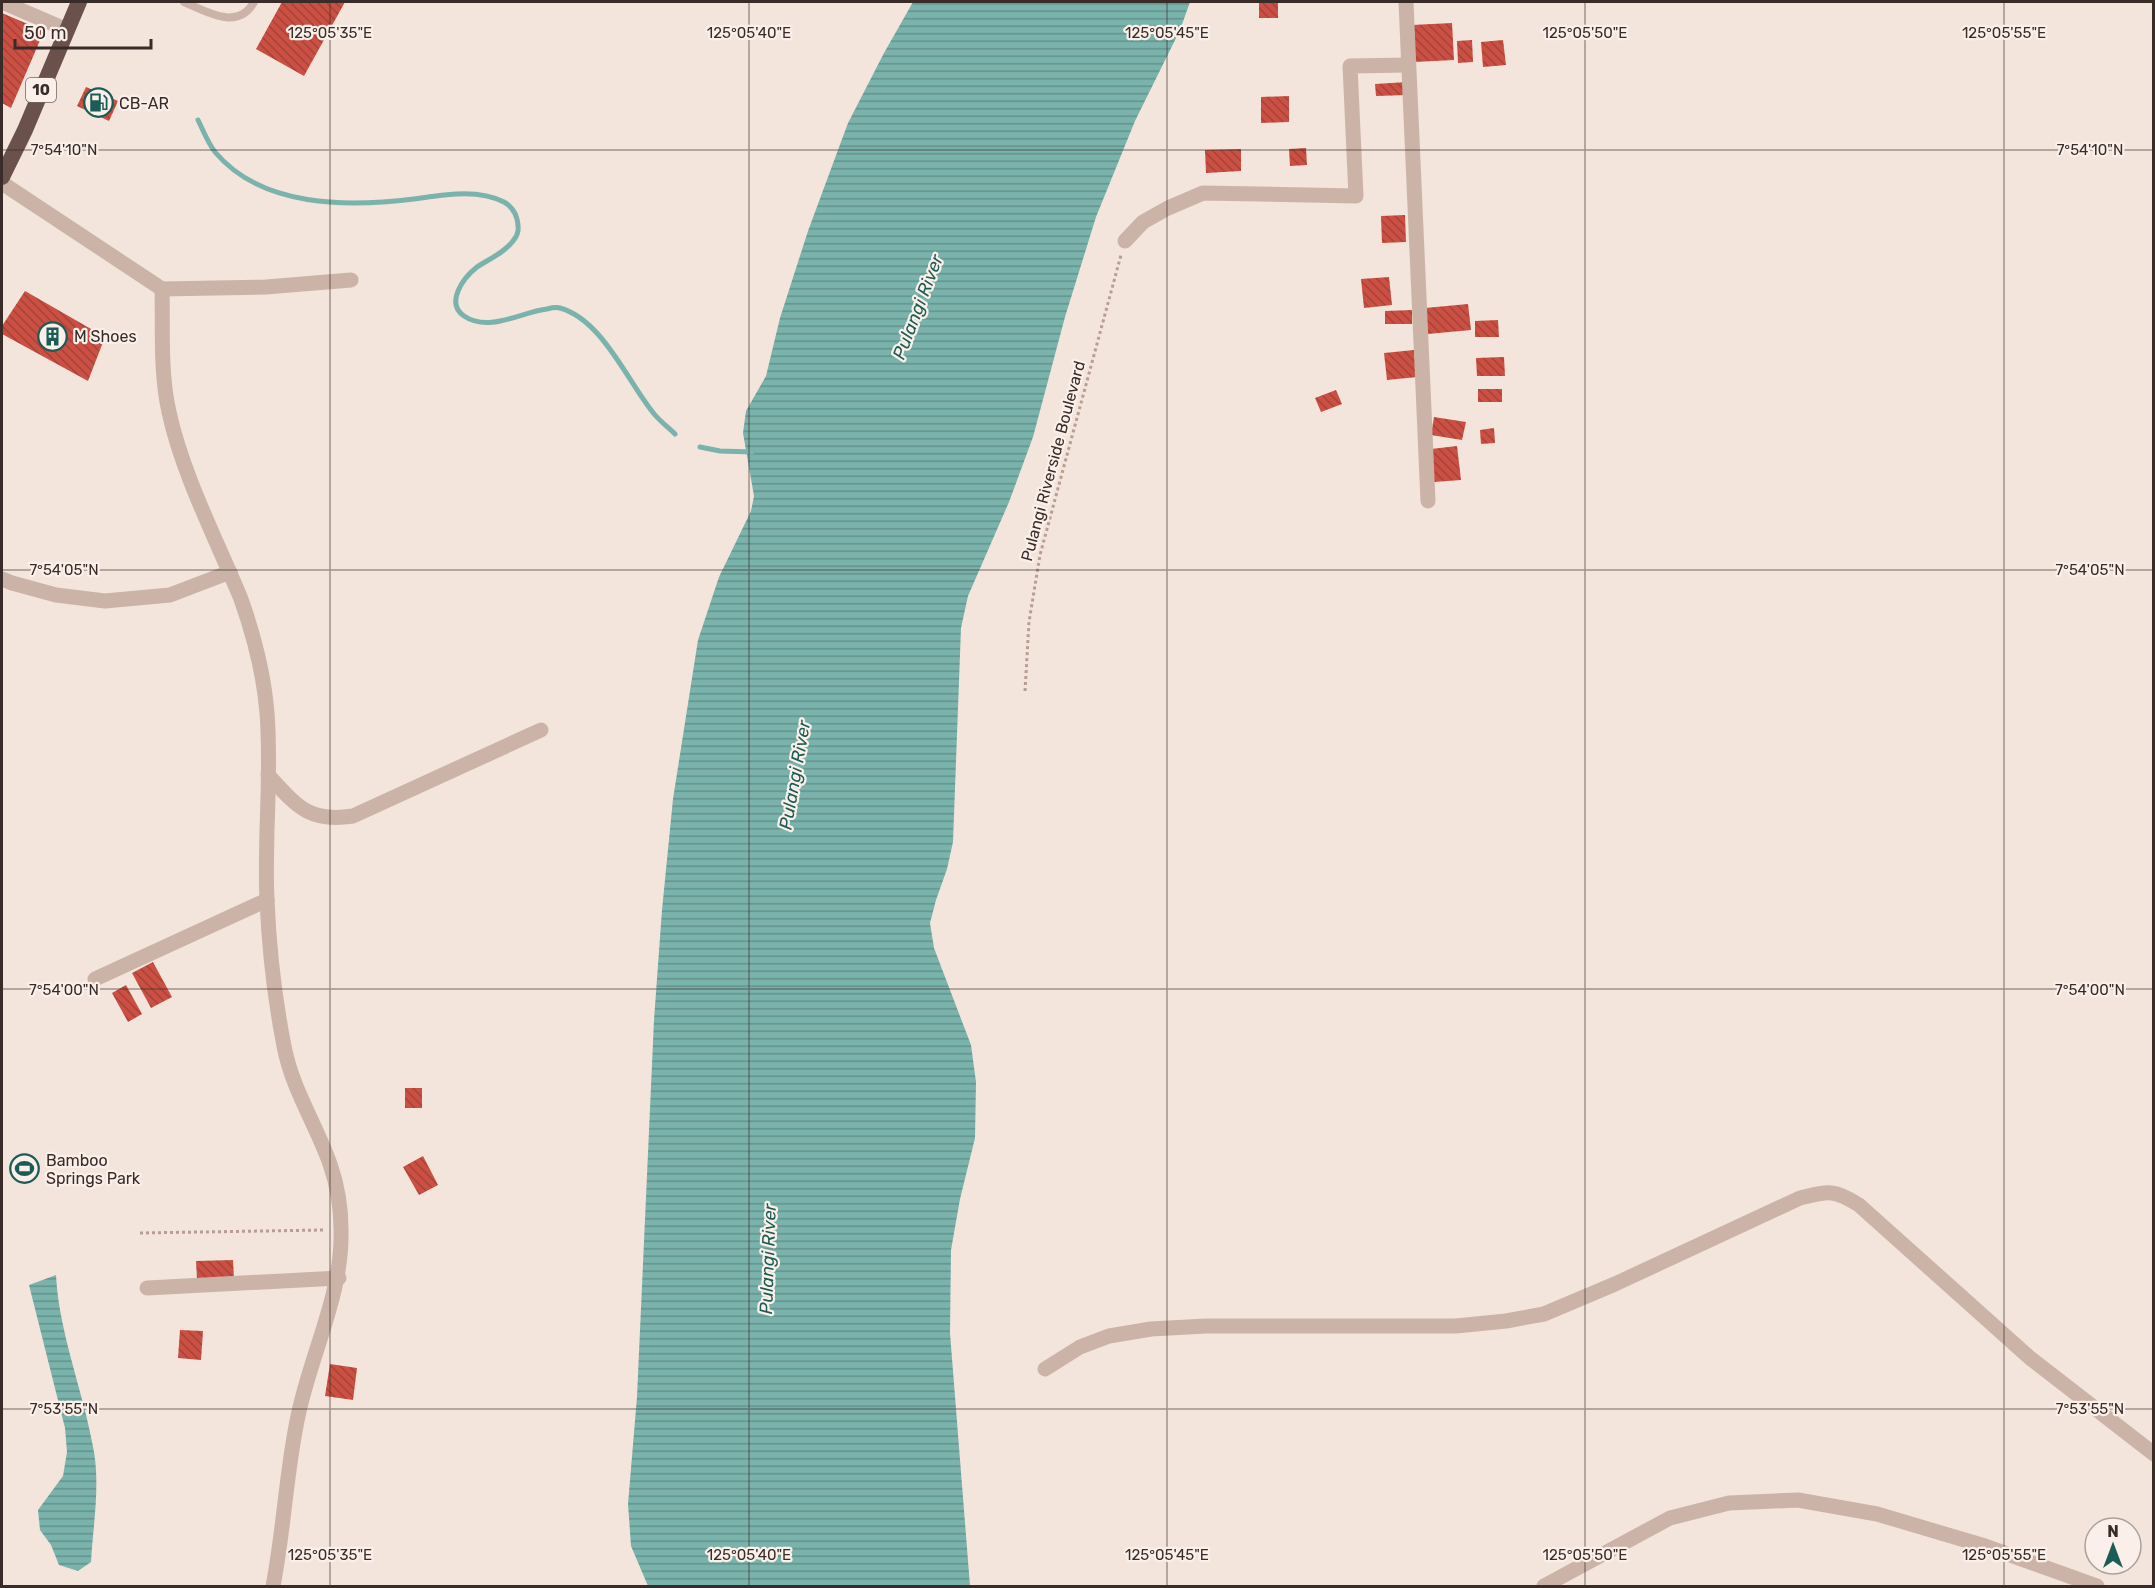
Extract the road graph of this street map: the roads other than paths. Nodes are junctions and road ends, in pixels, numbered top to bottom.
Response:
1 (2, 2) edge
2 (79, 2) edge
3 (184, 2) edge
4 (254, 2) edge
5 (1406, 2) edge
6 (67, 30) junction
7 (1408, 65) junction
8 (2, 177) edge
9 (2, 183) edge
10 (1125, 241) road end
11 (351, 280) dead end
12 (162, 289) junction
13 (1428, 501) dead end
14 (230, 573) junction
15 (2, 579) edge
16 (541, 730) dead end
17 (268, 775) junction
18 (267, 900) junction
19 (95, 979) dead end
20 (339, 1278) junction
21 (147, 1288) dead end
22 (1045, 1369) dead end
23 (2154, 1454) edge
24 (273, 1587) edge
25 (1544, 1587) edge
26 (2097, 1587) edge

1 - 6 street
2 - 6 highway, 10
3 - 4 lane
5 - 7 street
6 - 8 highway, 10
7 - 10 street
7 - 13 street
9 - 12 street
11 - 12 street
12 - 14 street
14 - 15 street
14 - 17 street
16 - 17 street
17 - 18 street
18 - 19 street
18 - 20 street
20 - 21 street
20 - 24 street
22 - 23 street
25 - 26 street

